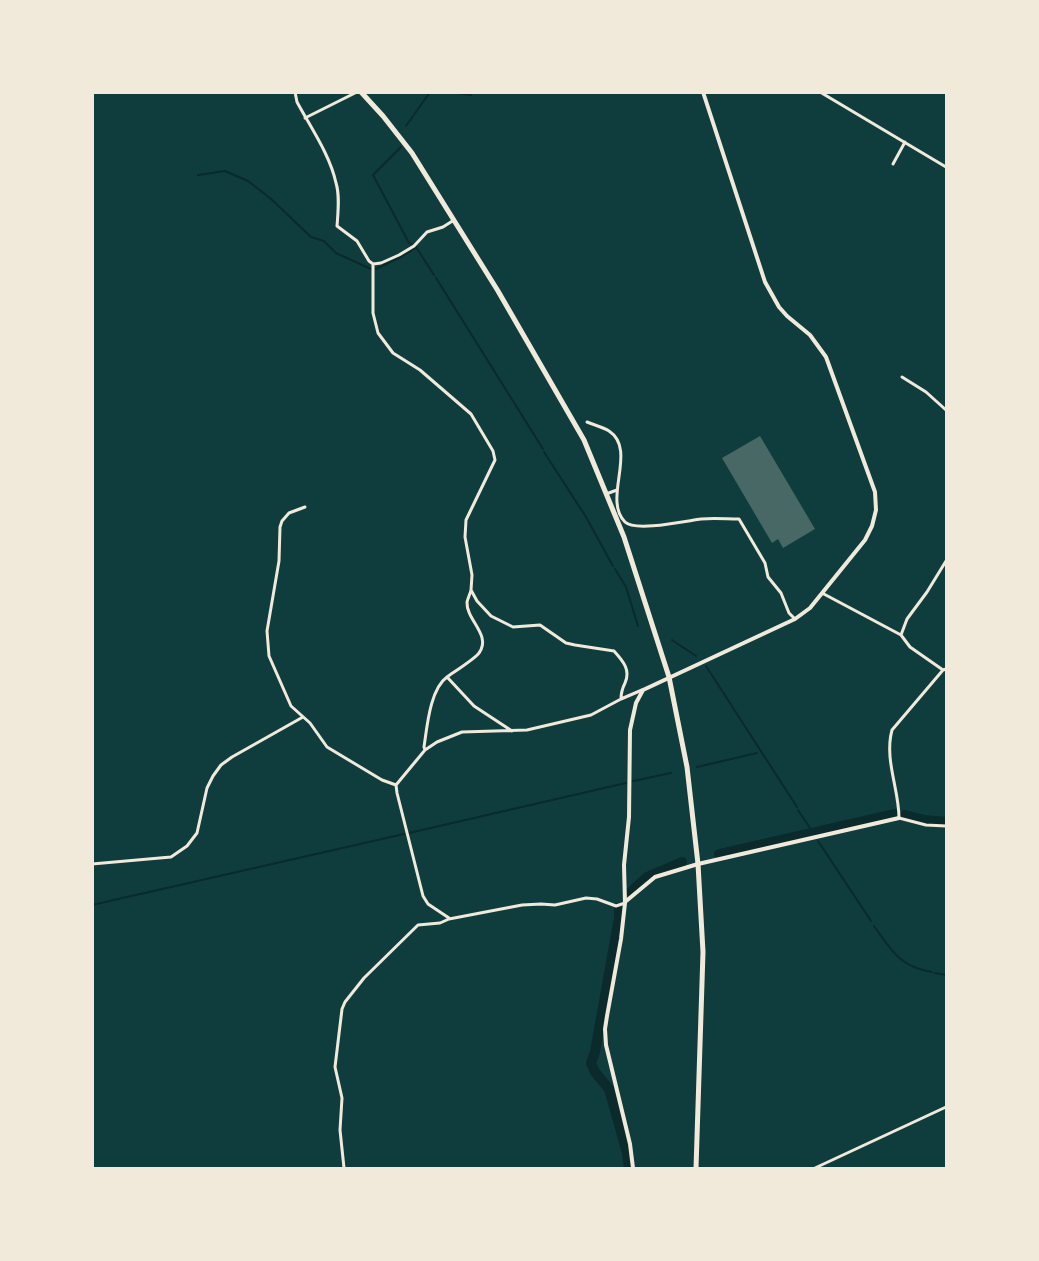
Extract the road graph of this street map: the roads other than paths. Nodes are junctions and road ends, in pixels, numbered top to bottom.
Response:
1 (294, 92) edge
2 (359, 92) edge
3 (702, 92) edge
4 (820, 92) edge
5 (305, 118) junction
6 (904, 142) junction
7 (893, 164) dead end
8 (946, 167) edge
9 (454, 220) junction
10 (374, 264) junction
11 (902, 377) dead end
12 (946, 410) edge
13 (587, 422) dead end
14 (618, 490) junction
15 (606, 494) junction
16 (305, 507) dead end
17 (946, 561) edge
18 (471, 590) junction
19 (822, 593) junction
20 (795, 619) junction
21 (901, 636) junction
22 (945, 670) edge
23 (447, 677) junction
24 (668, 677) junction
25 (643, 690) junction
26 (621, 699) junction
27 (303, 718) junction
28 (512, 731) junction
29 (425, 750) junction
30 (396, 785) junction
31 (899, 818) junction
32 (946, 826) edge
33 (92, 864) edge
34 (698, 864) junction
35 (625, 903) junction
36 (449, 919) junction
37 (946, 1107) edge
38 (344, 1168) edge
39 (633, 1168) edge
40 (696, 1168) edge
41 (815, 1168) edge

1 - 5 street
2 - 5 street
2 - 9 main road
3 - 19 street
4 - 6 street
5 - 10 street
6 - 7 street
6 - 8 street
9 - 10 street
9 - 15 main road
10 - 18 street
11 - 12 street
13 - 14 street
14 - 15 street
14 - 20 street
15 - 24 main road
16 - 27 street
17 - 21 street
18 - 23 street
18 - 26 street
19 - 20 street
19 - 21 street
20 - 24 street
21 - 22 street
22 - 31 street
23 - 28 street
23 - 29 street
24 - 25 street
24 - 34 main road
25 - 26 street
25 - 35 street
26 - 28 street
27 - 30 street
27 - 33 street
28 - 29 street
29 - 30 street
30 - 36 street
31 - 32 street
31 - 34 street
34 - 35 street
34 - 40 main road
35 - 36 street
35 - 39 street
36 - 38 street
37 - 41 street

